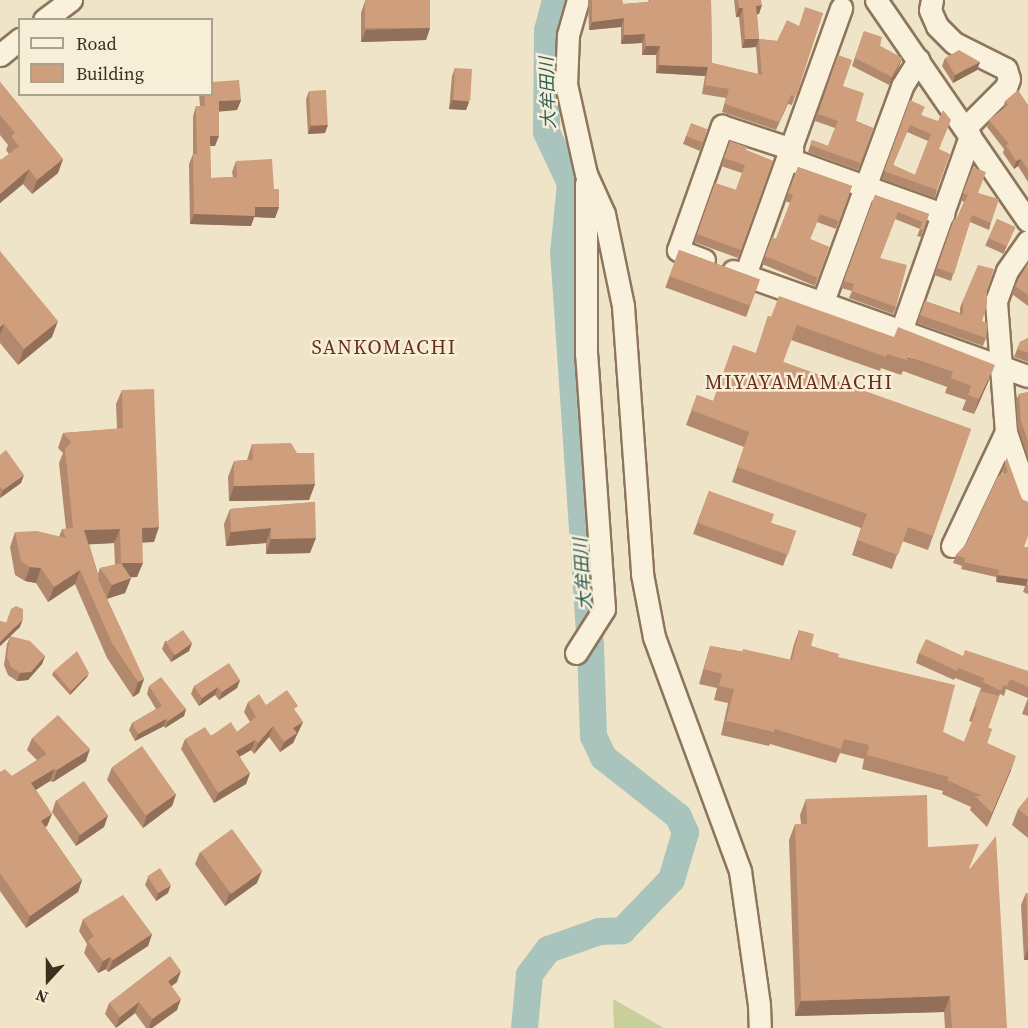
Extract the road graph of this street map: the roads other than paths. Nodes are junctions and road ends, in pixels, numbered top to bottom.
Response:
1 (71, 0) edge
2 (578, 0) edge
3 (876, 0) edge
4 (932, 0) edge
5 (841, 8) dead end
6 (47, 18) edge
7 (18, 41) edge
8 (0, 55) edge
9 (918, 60) junction
10 (968, 132) junction
11 (790, 154) junction
12 (586, 174) junction
13 (864, 186) junction
14 (943, 214) junction
15 (1028, 221) edge
16 (1028, 241) edge
17 (745, 275) junction
18 (822, 304) junction
19 (901, 331) junction
20 (1002, 367) junction
21 (1028, 376) edge
22 (1006, 432) junction
23 (1028, 497) edge
24 (951, 546) dead end
25 (576, 653) dead end
26 (760, 1028) edge

1 - 6 street
2 - 12 street
3 - 9 street
4 - 10 street
5 - 11 street
7 - 8 street
9 - 10 street
9 - 13 street
10 - 14 street
10 - 15 street
11 - 13 street
11 - 17 street
11 - 17 street
12 - 25 street
12 - 26 street
13 - 14 street
13 - 18 street
14 - 19 street
16 - 20 street
17 - 18 street
18 - 19 street
19 - 20 street
20 - 21 street
20 - 22 street
22 - 23 street
22 - 24 street

